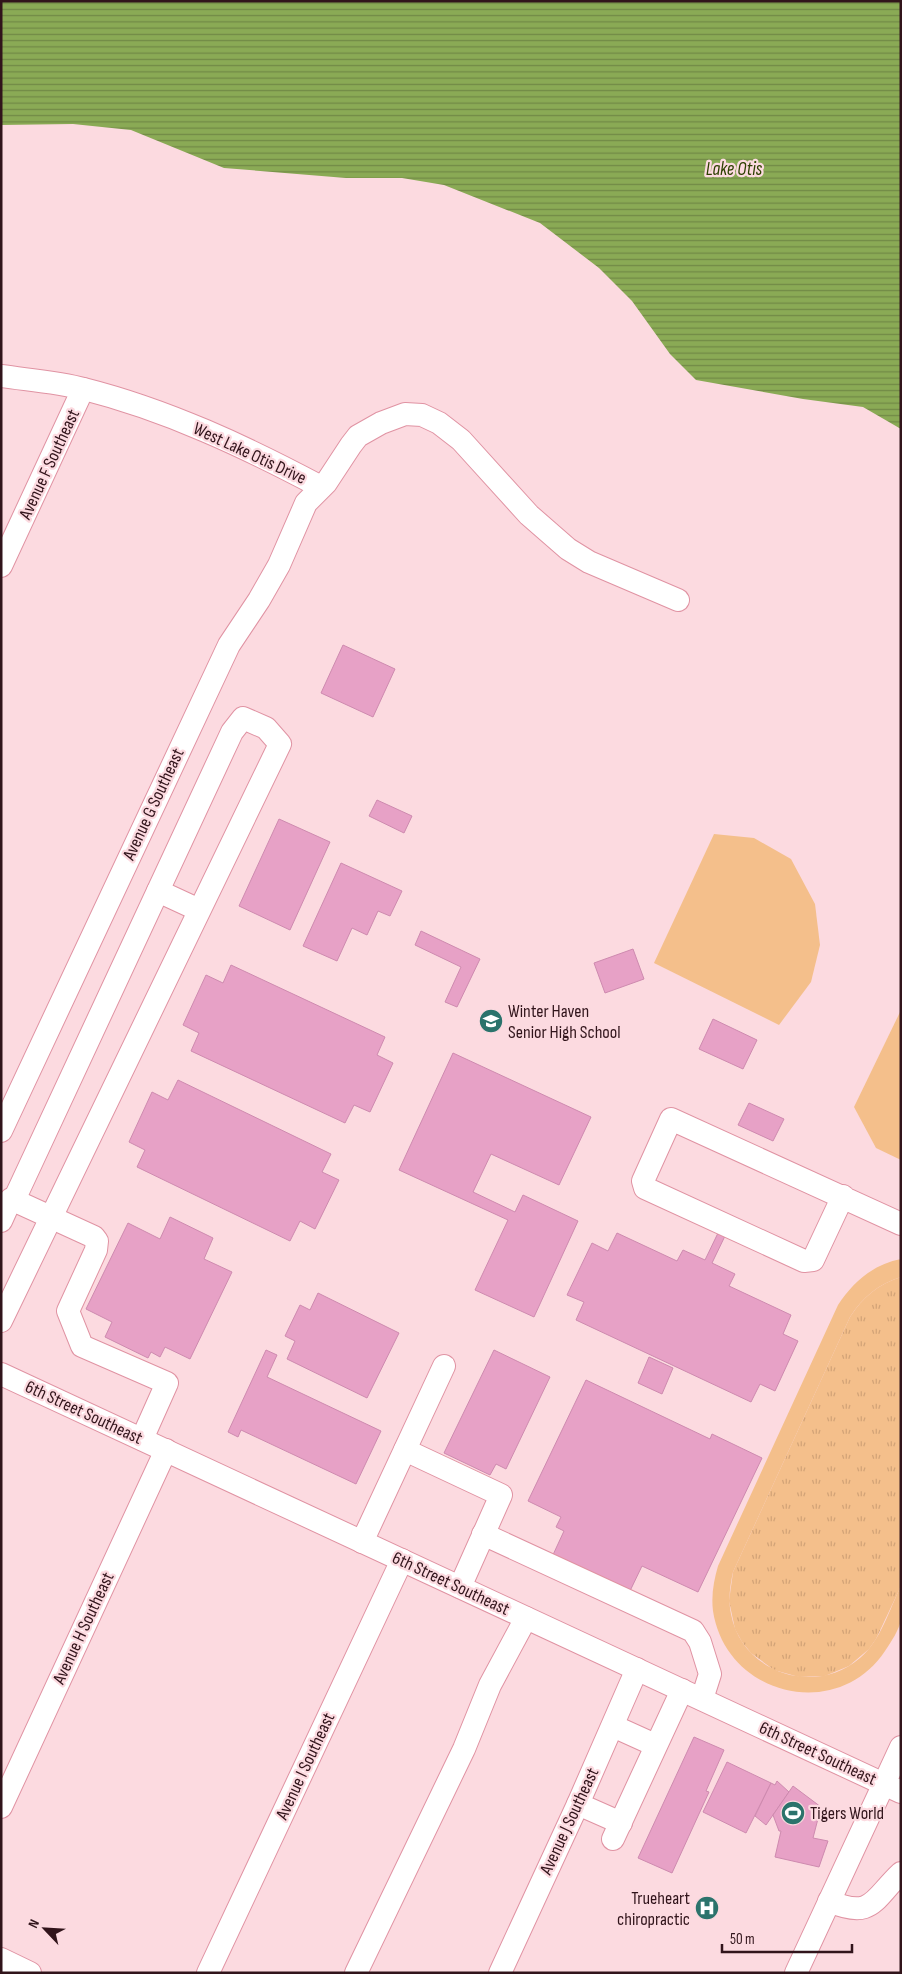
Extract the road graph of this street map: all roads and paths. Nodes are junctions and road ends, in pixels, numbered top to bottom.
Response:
1 (1, 376) edge
2 (83, 389) junction
3 (321, 486) junction
4 (1, 566) edge
5 (678, 600) dead end
6 (158, 891) junction
7 (199, 910) junction
8 (1, 1131) edge
9 (843, 1196) junction
10 (14, 1200) junction
11 (51, 1216) junction
12 (1, 1221) edge
13 (901, 1224) edge
14 (1, 1321) edge
15 (444, 1366) dead end
16 (1, 1374) edge
17 (142, 1439) junction
18 (166, 1450) junction
19 (405, 1450) junction
20 (483, 1534) junction
21 (362, 1542) junction
22 (402, 1560) junction
23 (460, 1587) junction
24 (526, 1618) junction
25 (637, 1669) junction
26 (692, 1694) junction
27 (612, 1726) junction
28 (656, 1746) junction
29 (901, 1747) edge
30 (892, 1788) edge
31 (578, 1804) junction
32 (1, 1807) edge
33 (901, 1873) edge
34 (830, 1901) junction
35 (1, 1959) edge
36 (30, 1973) edge
37 (208, 1973) edge
38 (356, 1973) edge
39 (500, 1973) edge
40 (796, 1973) edge

1 - 2 street, West Lake Otis Drive
2 - 3 street, West Lake Otis Drive
2 - 4 street, Avenue F Southeast
3 - 5 street, West Lake Otis Drive
3 - 8 street, Avenue G Southeast
6 - 7 street
6 - 7 street
6 - 10 street
7 - 11 street
9 - 9 street
9 - 13 street
10 - 11 street
10 - 12 street
11 - 14 street
11 - 17 street
15 - 19 street
16 - 17 street, 6th Street Southeast
17 - 18 street, 6th Street Southeast
18 - 21 street, 6th Street Southeast
18 - 32 street, Avenue H Southeast
19 - 20 street
19 - 21 street
20 - 23 street
20 - 26 street
21 - 22 street, 6th Street Southeast
22 - 23 street, 6th Street Southeast
22 - 37 street, Avenue I Southeast
23 - 24 street, 6th Street Southeast
24 - 25 street, 6th Street Southeast
24 - 38 street
25 - 26 street, 6th Street Southeast
25 - 27 street, Avenue J Southeast
26 - 28 street
26 - 30 street, 6th Street Southeast
27 - 28 street
27 - 31 street, Avenue J Southeast
28 - 31 street
29 - 30 street
30 - 34 street
31 - 39 street, Avenue J Southeast
33 - 34 street
34 - 40 street
35 - 36 street

